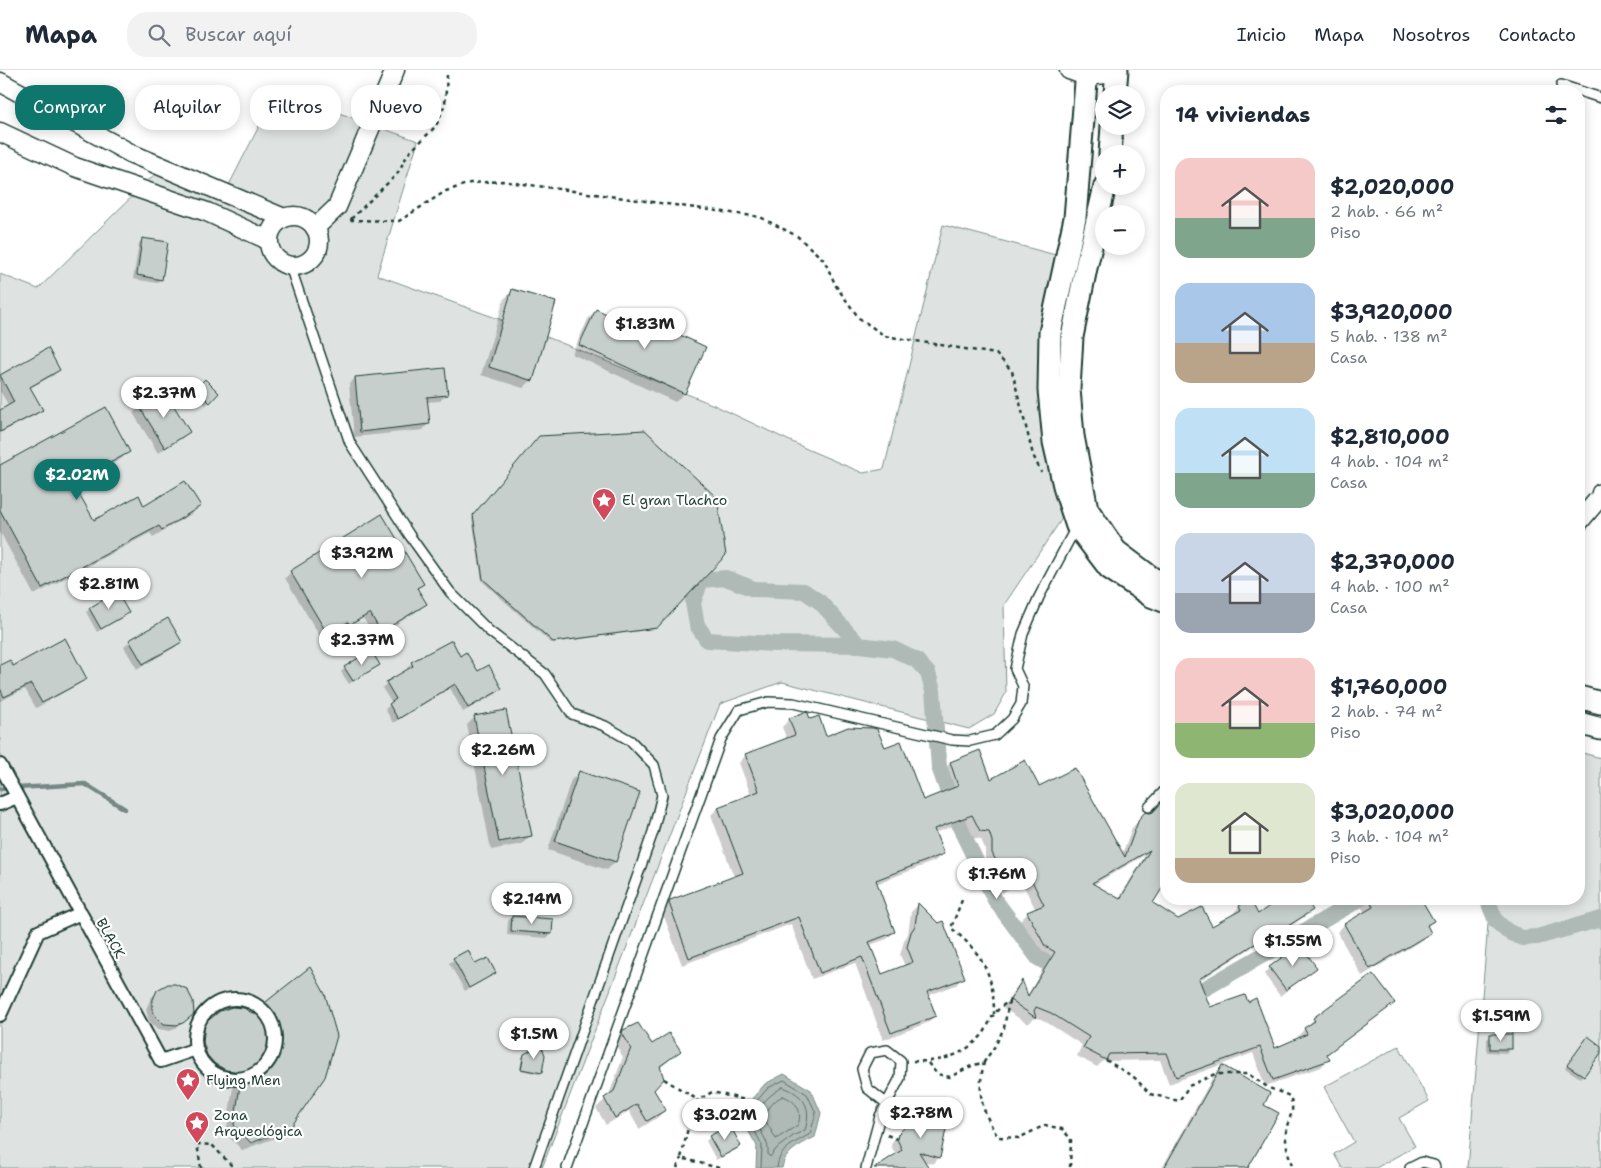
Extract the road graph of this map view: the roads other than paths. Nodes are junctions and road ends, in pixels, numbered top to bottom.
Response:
1 (394, 70) edge
2 (1081, 72) edge
3 (1116, 79) edge
4 (0, 82) edge
5 (1561, 84) dead end
6 (1564, 85) edge
7 (1585, 92) edge
8 (1601, 98) edge
9 (0, 132) edge
10 (1103, 195) edge
11 (284, 218) junction
12 (316, 231) junction
13 (268, 240) junction
14 (290, 266) junction
15 (1601, 493) edge
16 (1585, 515) edge
17 (1082, 517) junction
18 (1160, 581) edge
19 (1160, 600) edge
20 (1585, 699) edge
21 (1601, 703) edge
22 (1585, 725) edge
23 (1601, 729) edge
24 (0, 765) edge
25 (1160, 796) edge
26 (17, 797) junction
27 (0, 804) edge
28 (1149, 808) dead end
29 (80, 913) junction
30 (0, 1015) edge
31 (196, 1049) junction
32 (886, 1103) junction
33 (534, 1168) edge
34 (567, 1168) edge
35 (866, 1168) edge
36 (1410, 1168) edge
37 (1436, 1168) edge

1 - 12 street
2 - 3 street
2 - 17 street
4 - 11 street
5 - 6 lane
7 - 8 lane
9 - 13 street
10 - 17 street
11 - 12 street
11 - 13 street
12 - 14 street
13 - 14 street
14 - 33 lane
15 - 16 street
17 - 18 street
17 - 19 street
17 - 34 lane
20 - 21 street
22 - 23 street
24 - 26 street, BLACK
25 - 28 lane
26 - 27 street
26 - 29 street, BLACK
29 - 30 street
29 - 31 street, BLACK
31 - 31 street
32 - 32 lane
32 - 35 lane
36 - 37 lane

